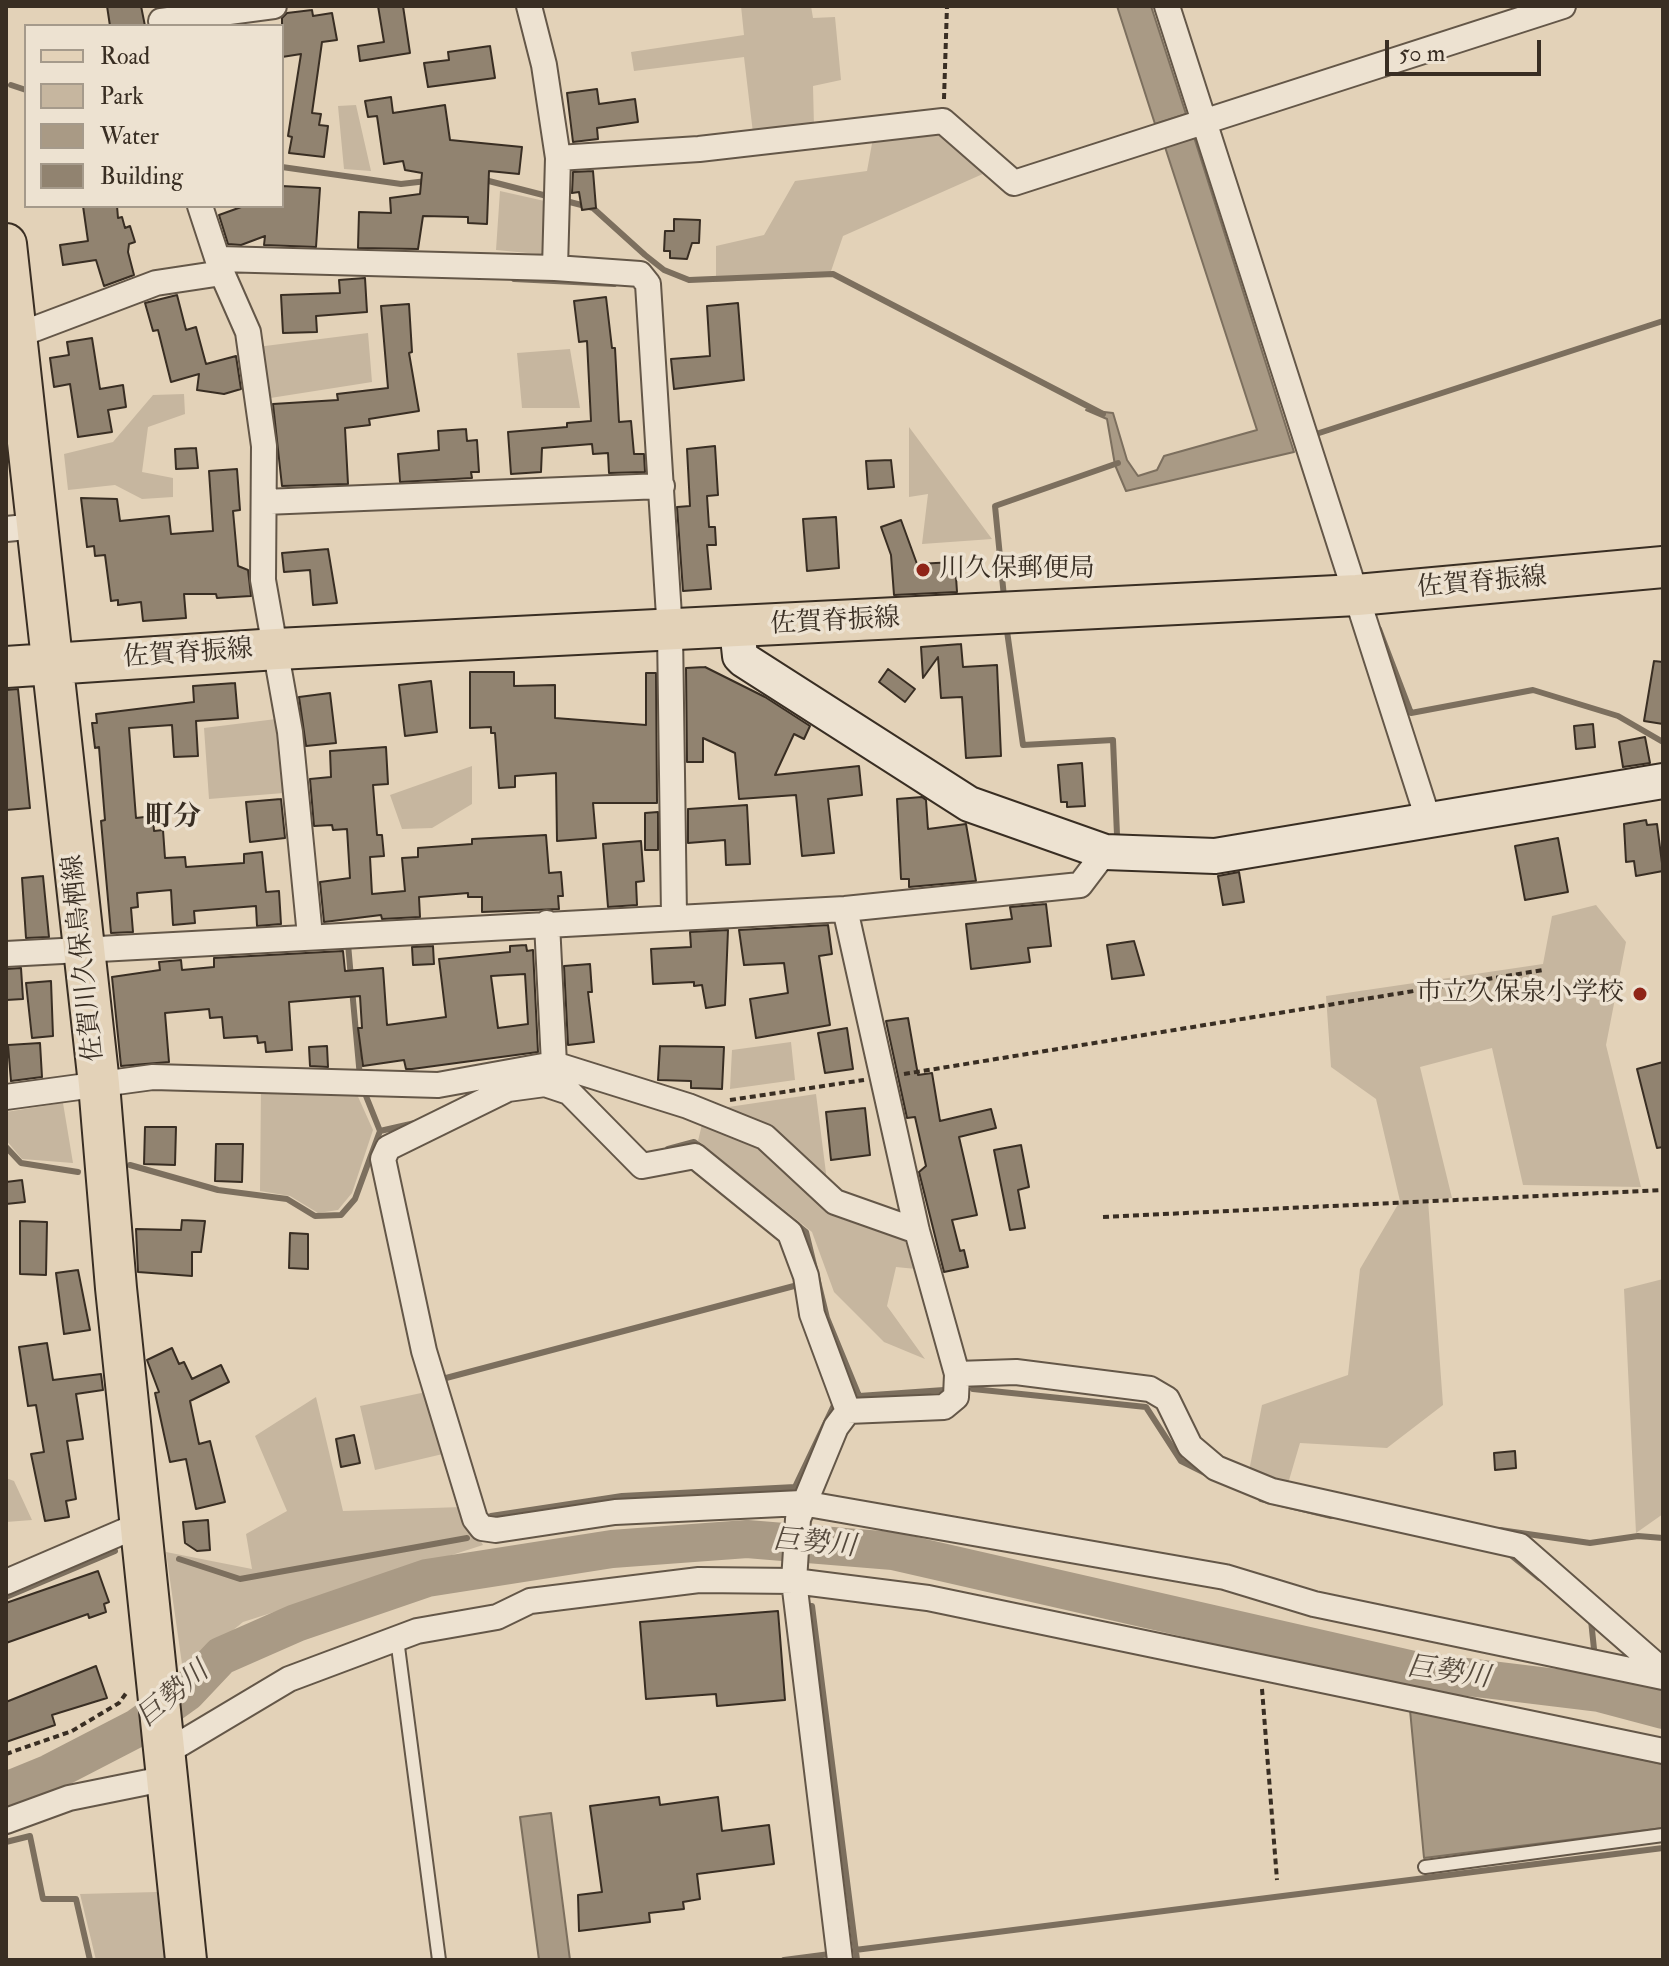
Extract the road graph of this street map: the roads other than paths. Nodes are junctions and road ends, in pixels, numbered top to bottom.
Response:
1 (274, 6) edge
2 (529, 6) edge
3 (1167, 6) edge
4 (1563, 6) edge
5 (160, 18) edge
6 (1185, 127) junction
7 (558, 158) junction
8 (201, 208) edge
9 (6, 244) edge
10 (220, 266) junction
11 (555, 268) junction
12 (10, 338) edge
13 (662, 486) junction
14 (264, 502) junction
15 (21, 528) edge
16 (1663, 567) edge
17 (1357, 595) junction
18 (737, 628) junction
19 (670, 632) junction
20 (277, 649) junction
21 (54, 663) junction
22 (6, 667) edge
23 (1663, 781) edge
24 (1429, 822) junction
25 (1105, 852) junction
26 (845, 909) junction
27 (674, 916) junction
28 (547, 923) junction
29 (310, 936) junction
30 (85, 950) junction
31 (6, 954) edge
32 (554, 1064) junction
33 (99, 1084) junction
34 (6, 1097) edge
35 (917, 1231) junction
36 (957, 1374) junction
37 (848, 1411) junction
38 (800, 1511) junction
39 (141, 1524) junction
40 (794, 1581) junction
41 (6, 1582) edge
42 (397, 1639) junction
43 (1663, 1674) edge
44 (1663, 1751) edge
45 (166, 1766) junction
46 (6, 1821) edge
47 (1663, 1835) edge
48 (1425, 1867) dead end
49 (186, 1960) edge
50 (439, 1960) edge
51 (840, 1960) edge

1 - 5 street
2 - 7 street
3 - 6 street
4 - 6 street
6 - 7 street
6 - 17 street
7 - 11 street
8 - 10 street
9 - 12 main road, 佐賀川久保鳥栖線
10 - 11 street
10 - 12 street
10 - 14 street
11 - 13 street
12 - 15 main road, 佐賀川久保鳥栖線
13 - 14 street
13 - 19 street
14 - 20 street
15 - 21 main road, 佐賀川久保鳥栖線
16 - 17 main road, 佐賀脊振線
17 - 18 main road, 佐賀脊振線
17 - 24 street
18 - 19 main road, 佐賀脊振線
18 - 25 street
19 - 20 main road, 佐賀脊振線
19 - 27 street
20 - 21 main road, 佐賀脊振線
20 - 29 street
21 - 22 main road, 佐賀脊振線
21 - 30 main road, 佐賀川久保鳥栖線
23 - 24 street
24 - 25 street
25 - 26 street
26 - 27 street
26 - 35 street
27 - 28 street
28 - 29 street
28 - 32 street
29 - 30 street
30 - 31 street
30 - 33 main road, 佐賀川久保鳥栖線
32 - 33 street
32 - 35 street
33 - 34 street
33 - 39 main road, 佐賀川久保鳥栖線
35 - 36 street
36 - 37 street
36 - 43 street
37 - 38 street
37 - 38 street
38 - 40 street
38 - 43 street
39 - 41 street
39 - 45 main road, 佐賀川久保鳥栖線
40 - 42 street
40 - 44 street
40 - 51 street
42 - 45 street
42 - 50 lane
45 - 46 street
45 - 49 main road
47 - 48 lane

